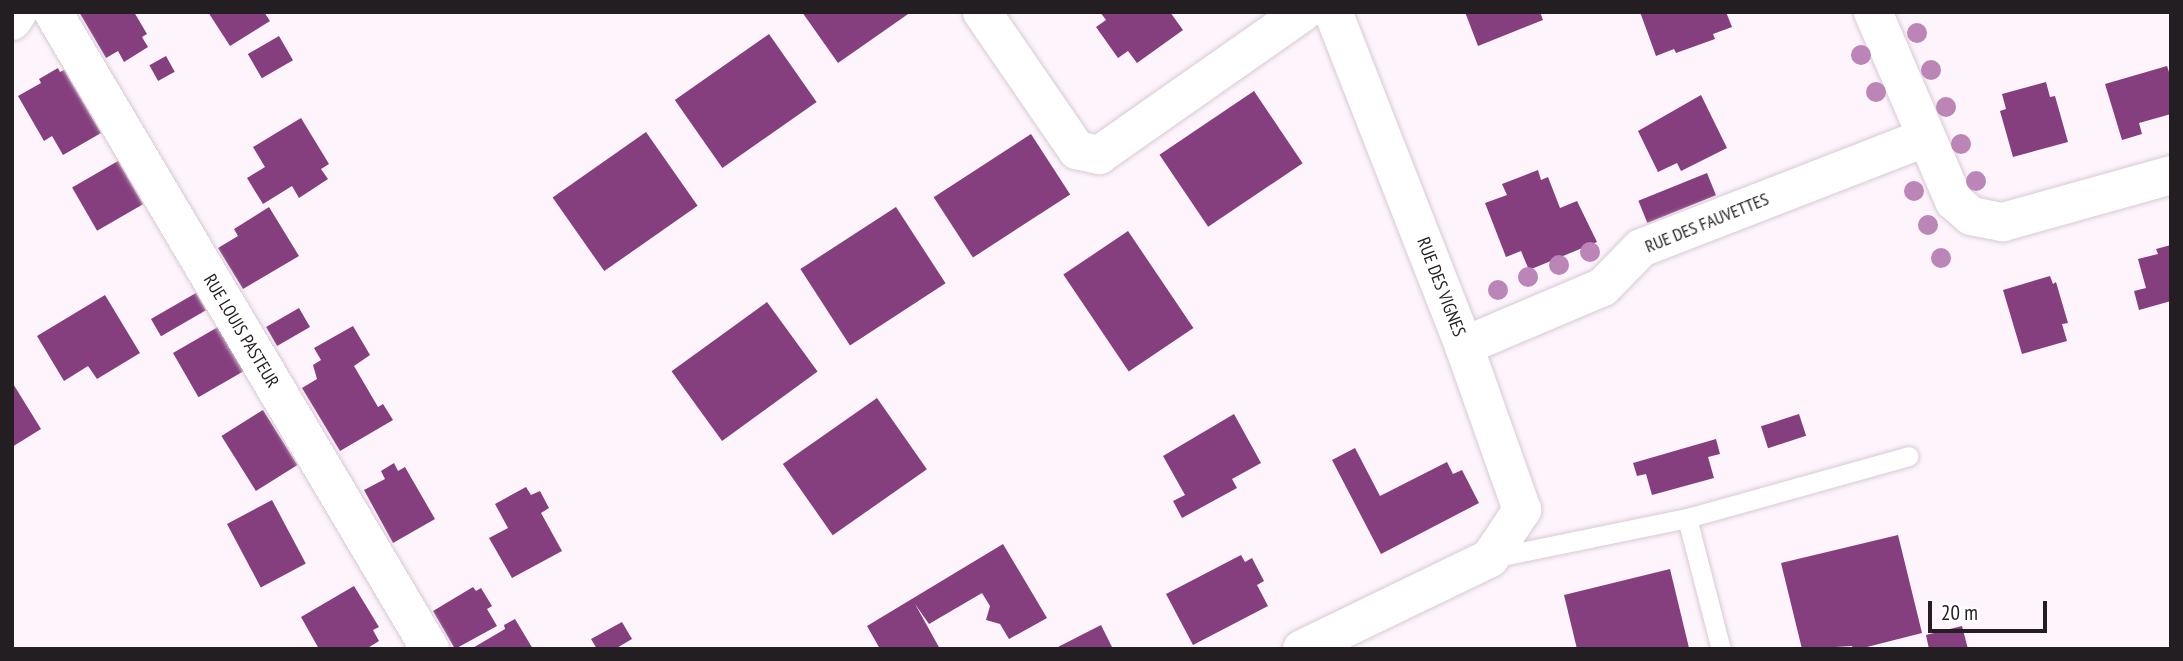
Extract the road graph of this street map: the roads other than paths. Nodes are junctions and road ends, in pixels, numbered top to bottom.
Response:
1 (18, 12) edge
2 (53, 12) edge
3 (982, 12) edge
4 (1303, 12) edge
5 (1333, 12) edge
6 (1873, 12) edge
7 (12, 22) edge
8 (1925, 138) junction
9 (2171, 175) edge
10 (1464, 346) junction
11 (1909, 456) dead end
12 (1687, 518) junction
13 (1490, 558) junction
14 (430, 649) edge
15 (1302, 649) edge
16 (1721, 649) edge

1 - 7 street
2 - 14 street, RUE LOUIS PASTEUR
3 - 4 street
5 - 10 street, RUE DES VIGNES
6 - 8 street
8 - 9 street
8 - 10 street, RUE DES FAUVETTES
10 - 13 street, RUE DES VIGNES
11 - 12 lane
12 - 13 lane
12 - 16 lane
13 - 15 street

